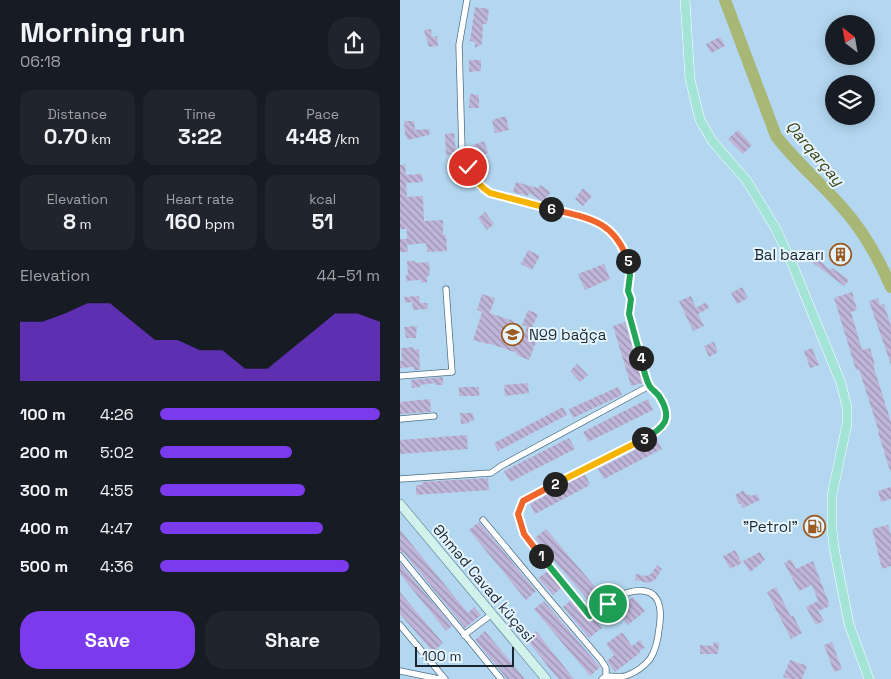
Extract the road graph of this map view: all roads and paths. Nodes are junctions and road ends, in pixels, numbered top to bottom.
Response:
1 (467, 0) edge
2 (685, 0) edge
3 (446, 289) dead end
4 (400, 376) edge
5 (649, 386) junction
6 (434, 416) dead end
7 (400, 419) edge
8 (400, 479) edge
9 (400, 504) edge
10 (483, 520) dead end
11 (400, 556) edge
12 (492, 614) junction
13 (400, 625) edge
14 (464, 635) junction
15 (400, 670) edge
16 (604, 677) edge
17 (543, 678) edge
18 (438, 679) edge
19 (445, 679) edge
20 (501, 679) edge
21 (869, 679) edge

1 - 5 street
2 - 21 main road
3 - 4 street
5 - 8 street
5 - 16 street
6 - 7 street
9 - 12 street, Əhməd Cavad küçəsi
10 - 16 street
11 - 14 street
12 - 14 street
12 - 17 street, Əhməd Cavad küçəsi
13 - 19 street
14 - 20 street
15 - 18 street

